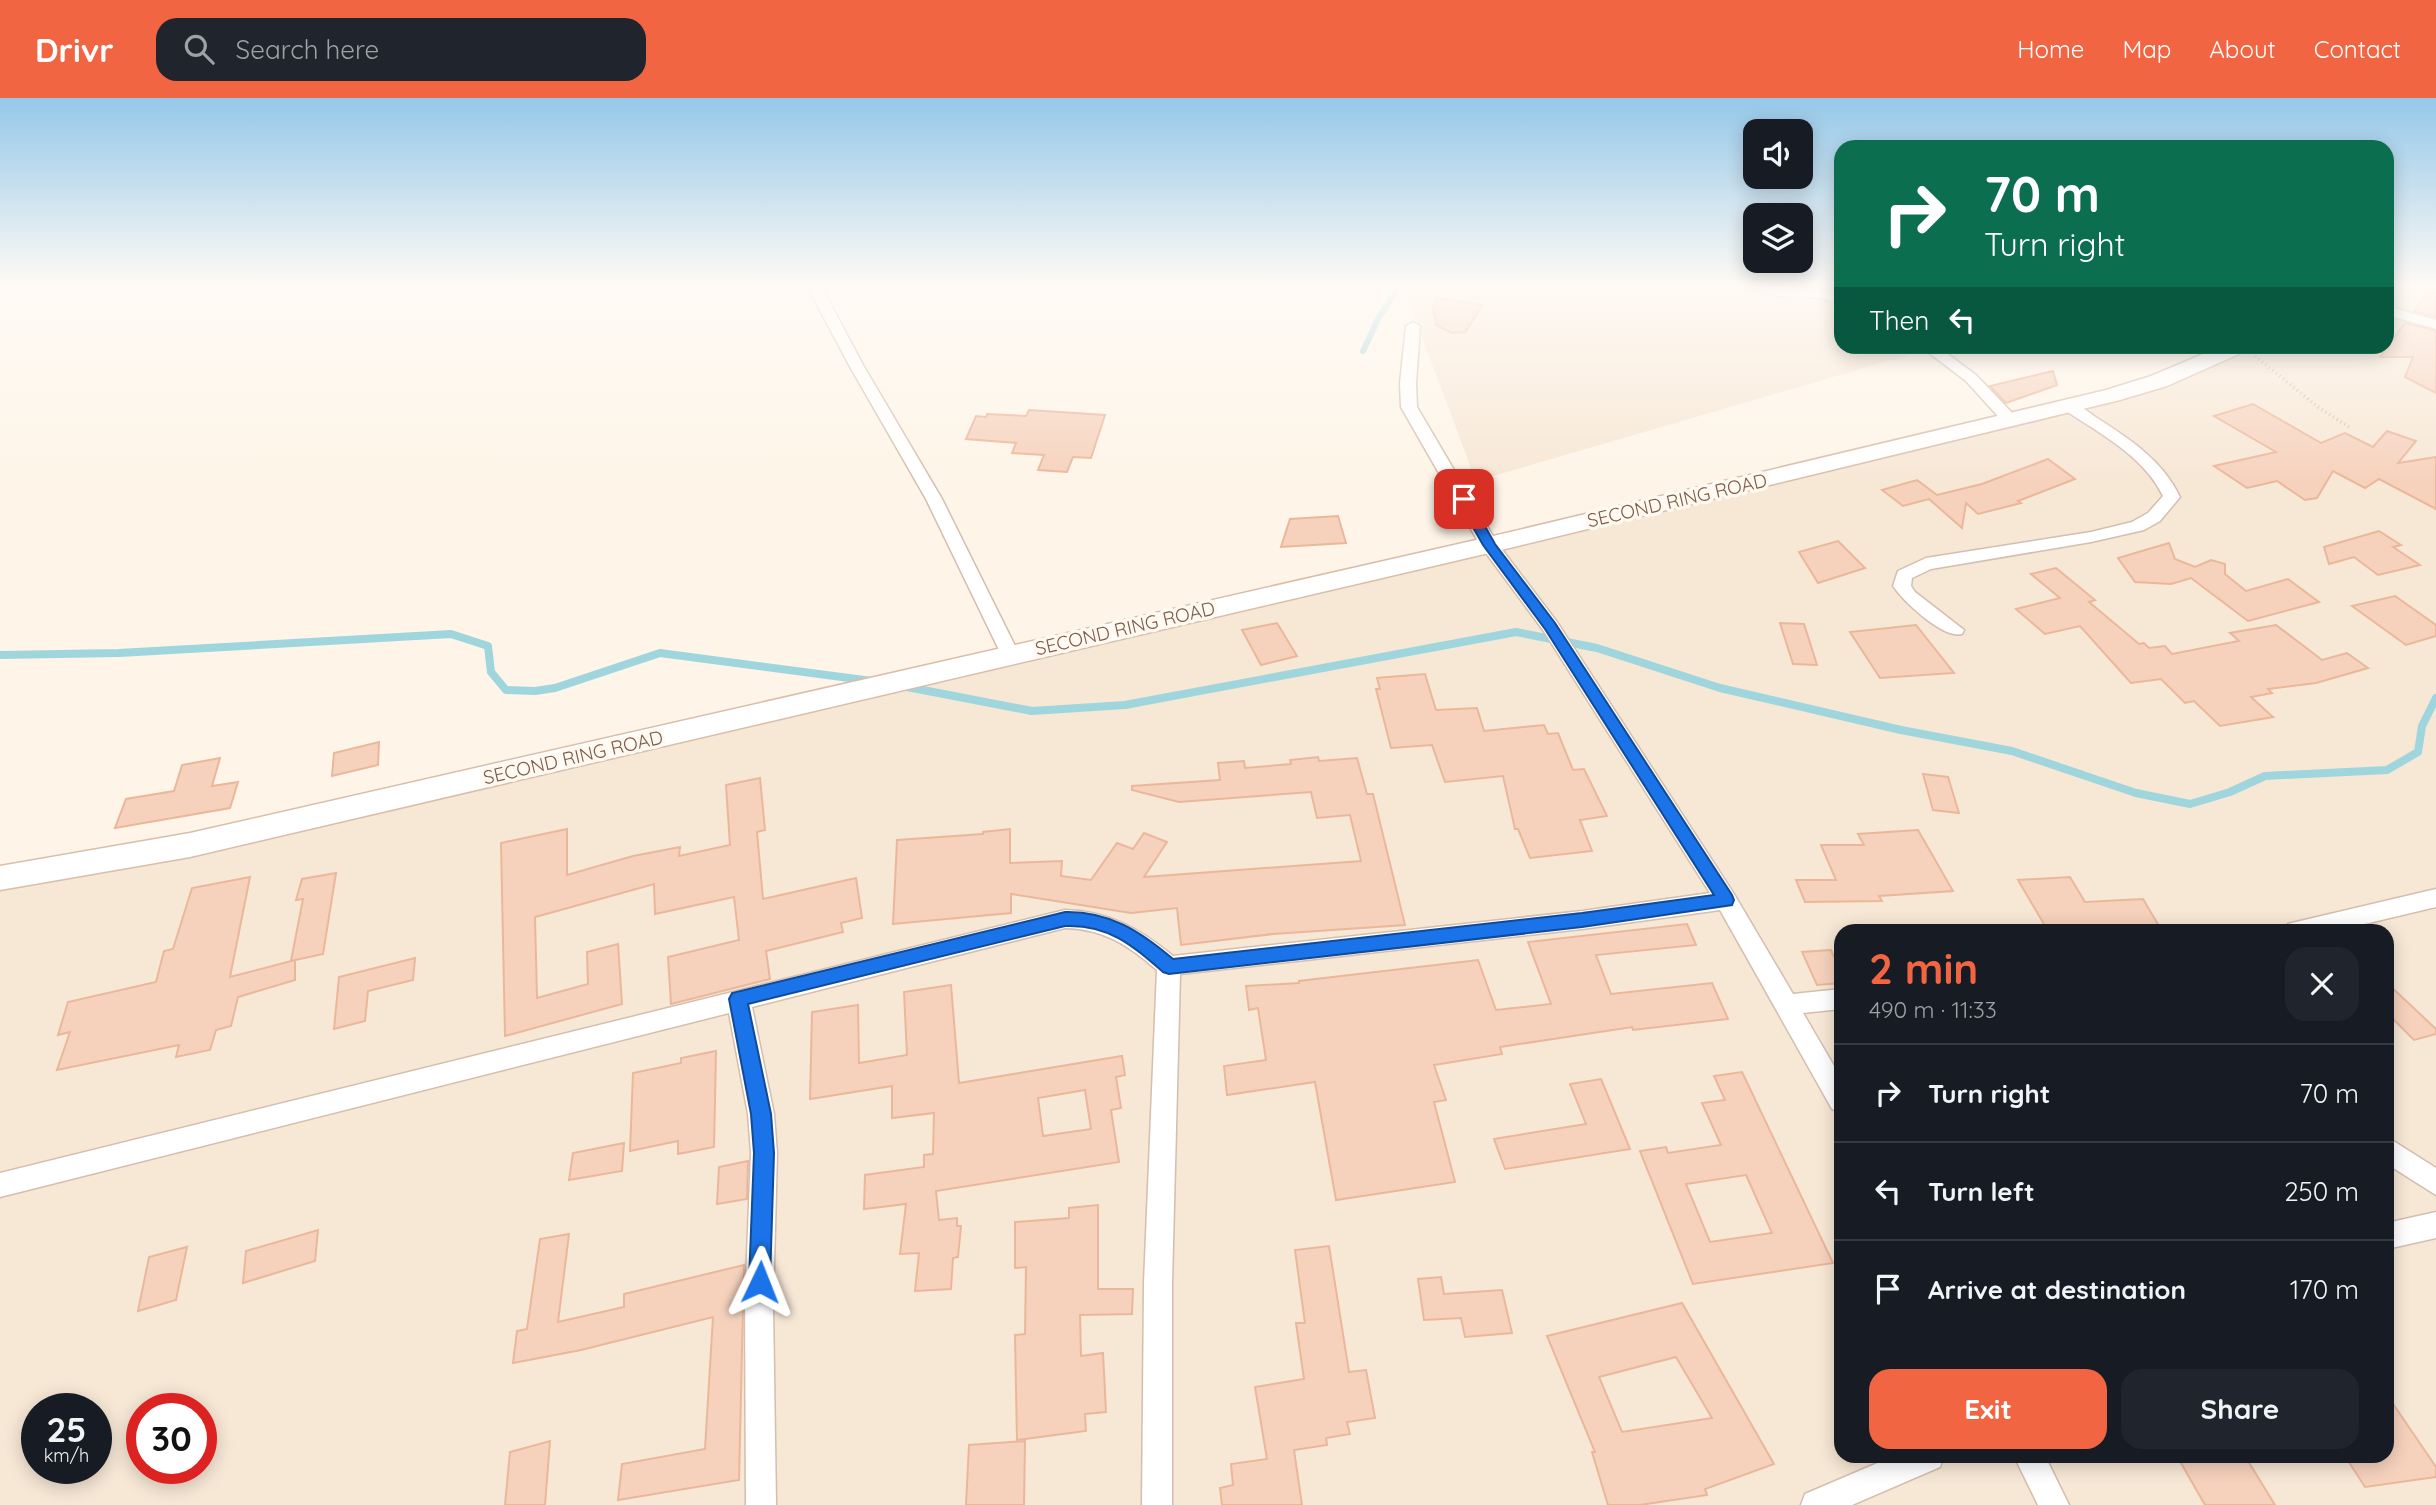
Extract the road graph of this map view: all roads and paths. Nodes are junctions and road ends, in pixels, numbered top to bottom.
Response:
1 (848, 350) edge
2 (1411, 350) edge
3 (1938, 354) edge
4 (2232, 354) edge
5 (2244, 354) edge
6 (2068, 406) junction
7 (2011, 421) junction
8 (2349, 427) dead end
9 (1489, 545) junction
10 (1955, 630) dead end
11 (1010, 654) junction
12 (0, 878) edge
13 (2436, 898) edge
14 (1726, 900) junction
15 (2326, 924) edge
16 (1169, 966) junction
17 (738, 999) junction
18 (1834, 1000) edge
19 (1788, 1006) junction
20 (1834, 1088) edge
21 (2394, 1154) edge
22 (2436, 1183) edge
23 (0, 1185) edge
24 (2436, 1225) edge
25 (2394, 1234) edge
26 (1913, 1463) edge
27 (2033, 1463) edge
28 (761, 1505) edge
29 (1157, 1505) edge
30 (1816, 1505) edge
31 (2054, 1505) edge

1 - 11 street
2 - 9 street
3 - 7 street
4 - 6 main road, SECOND RING ROAD
5 - 8 path
6 - 7 main road, SECOND RING ROAD
6 - 10 street
7 - 9 main road, SECOND RING ROAD
9 - 11 main road, SECOND RING ROAD
9 - 14 street
11 - 12 main road, SECOND RING ROAD
13 - 15 street
14 - 16 street
14 - 19 street
16 - 17 street
16 - 29 street
17 - 23 street
17 - 28 street
18 - 19 street
19 - 20 street
21 - 22 street
24 - 25 street
26 - 30 street
27 - 31 street

